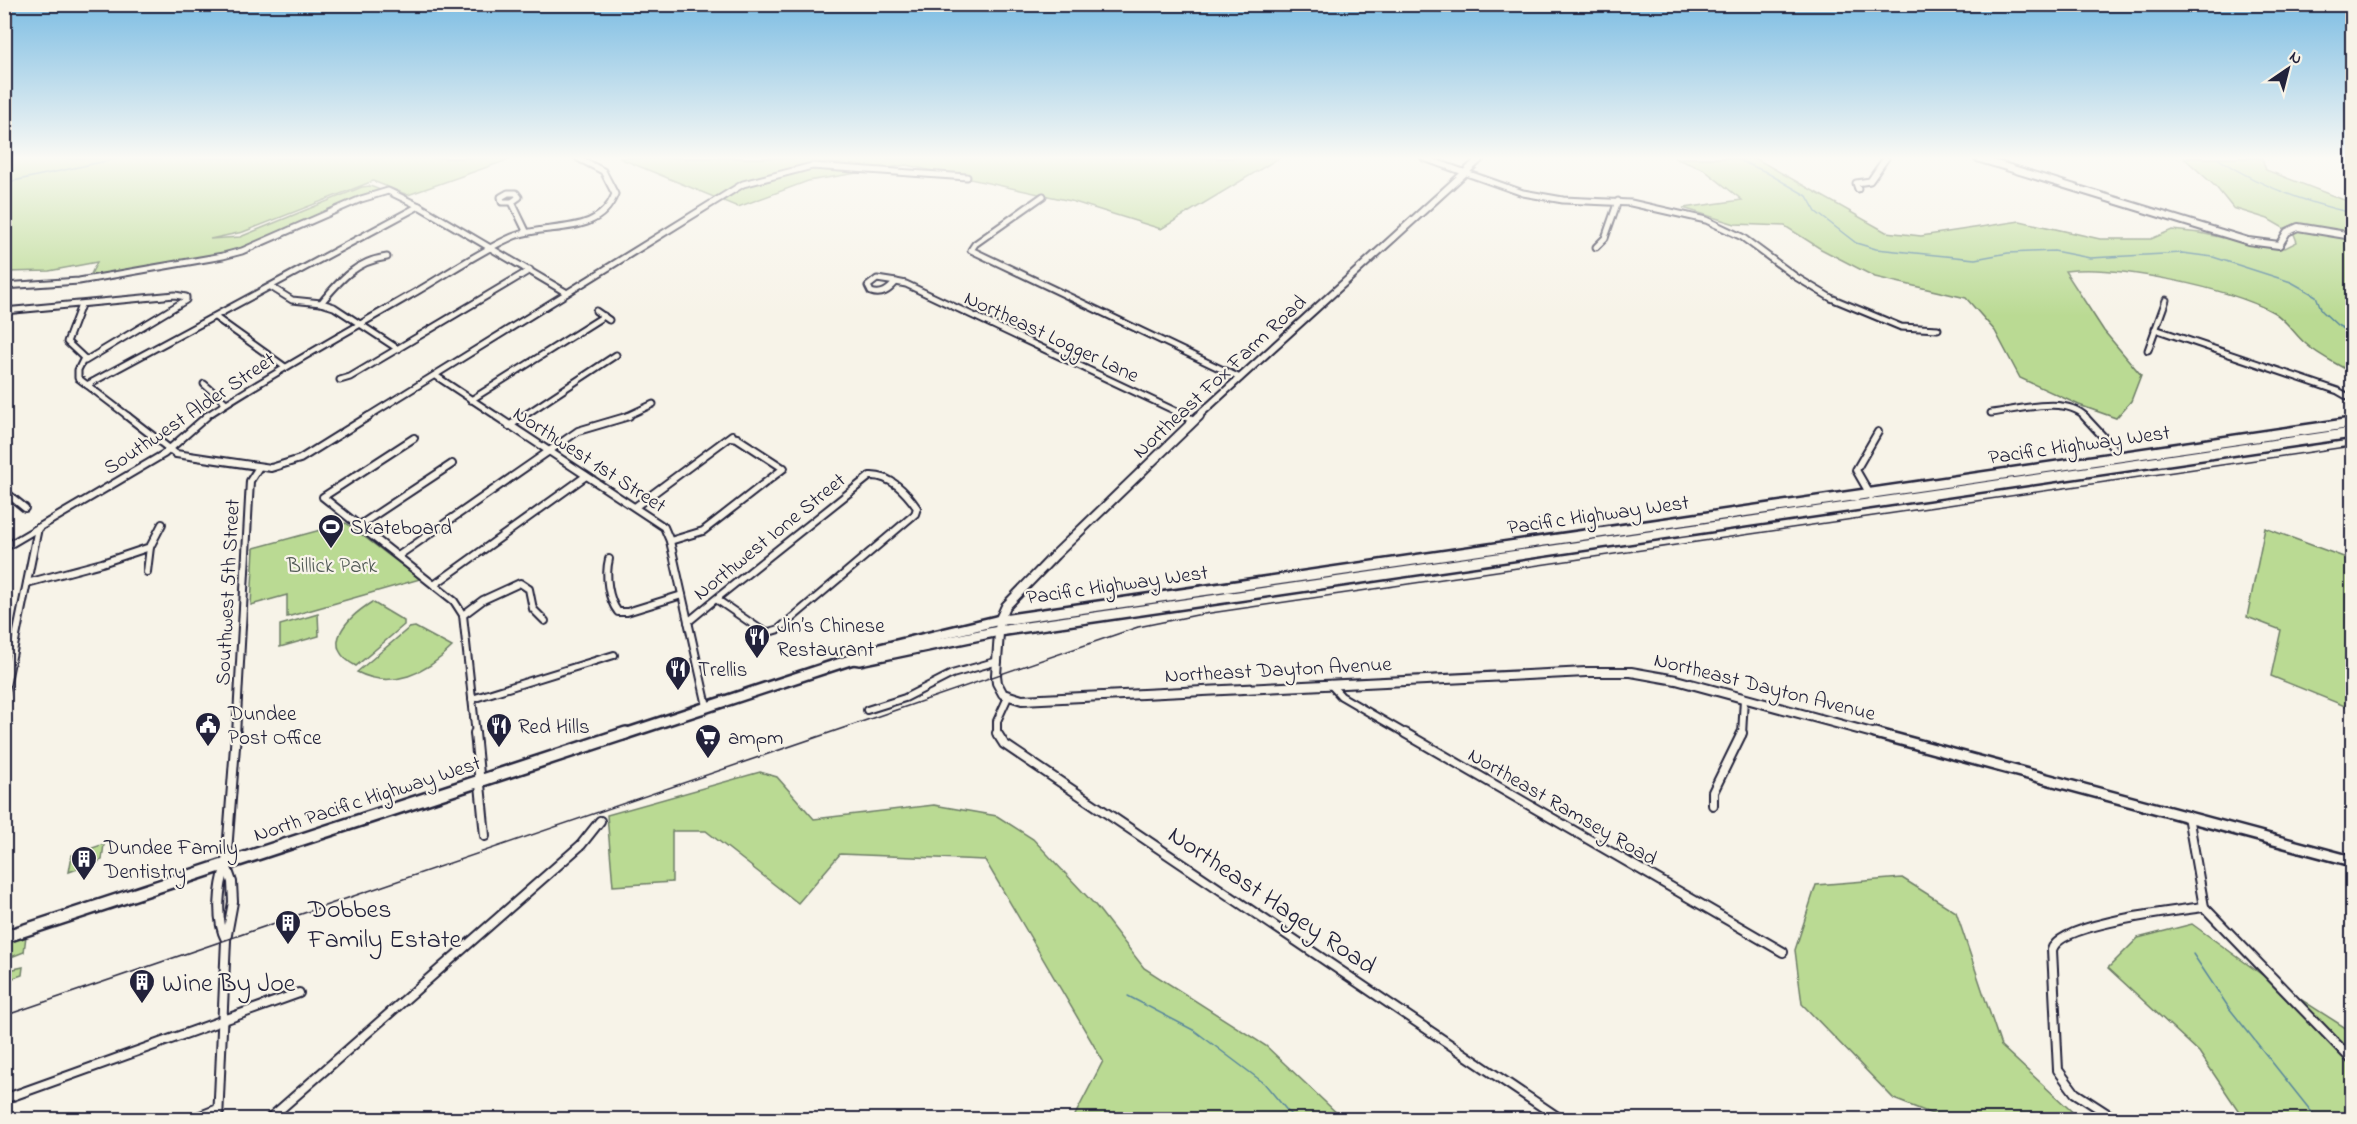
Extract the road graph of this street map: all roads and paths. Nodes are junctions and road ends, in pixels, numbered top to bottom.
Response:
1 (337, 210) edge
2 (411, 210) edge
3 (427, 210) edge
4 (516, 210) edge
5 (605, 210) edge
6 (699, 210) edge
7 (1023, 210) edge
8 (1423, 210) edge
9 (1615, 210) edge
10 (1669, 210) edge
11 (2147, 210) edge
12 (526, 231) junction
13 (2352, 236) edge
14 (1596, 247) dead end
15 (492, 248) junction
16 (387, 257) dead end
17 (530, 270) junction
18 (896, 282) junction
19 (4, 286) edge
20 (271, 287) junction
21 (567, 293) junction
22 (2166, 300) dead end
23 (321, 303) junction
24 (81, 305) junction
25 (596, 310) dead end
26 (4, 311) edge
27 (215, 317) junction
28 (360, 324) junction
29 (1938, 329) dead end
30 (2155, 329) junction
31 (398, 349) junction
32 (2148, 350) dead end
33 (616, 355) dead end
34 (85, 361) junction
35 (285, 367) junction
36 (436, 376) junction
37 (1240, 378) junction
38 (340, 380) dead end
39 (204, 384) dead end
40 (87, 385) junction
41 (2352, 399) edge
42 (471, 400) junction
43 (226, 403) junction
44 (653, 404) dead end
45 (1991, 413) dead end
46 (1194, 420) junction
47 (2352, 423) edge
48 (509, 426) junction
49 (1878, 432) dead end
50 (2352, 433) edge
51 (414, 438) dead end
52 (168, 449) junction
53 (548, 451) junction
54 (2121, 456) junction
55 (452, 464) dead end
56 (259, 467) junction
57 (586, 476) junction
58 (4, 491) edge
59 (1869, 493) junction
60 (1876, 504) junction
61 (635, 507) junction
62 (25, 508) dead end
63 (162, 524) dead end
64 (360, 525) junction
65 (38, 528) junction
66 (670, 541) junction
67 (150, 547) junction
68 (4, 548) edge
69 (398, 556) junction
70 (609, 559) dead end
71 (147, 572) dead end
72 (27, 583) junction
73 (434, 585) junction
74 (682, 595) junction
75 (716, 599) junction
76 (463, 615) junction
77 (1000, 619) junction
78 (545, 621) dead end
79 (688, 622) junction
80 (999, 631) junction
81 (614, 655) dead end
82 (853, 659) junction
83 (998, 661) junction
84 (8, 668) edge
85 (1330, 684) junction
86 (4, 696) edge
87 (1008, 697) junction
88 (1744, 698) junction
89 (472, 699) junction
90 (707, 706) junction
91 (867, 710) dead end
92 (479, 781) junction
93 (1713, 805) dead end
94 (2188, 815) junction
95 (600, 821) dead end
96 (485, 836) dead end
97 (2352, 861) edge
98 (226, 865) junction
99 (2204, 907) junction
100 (4, 937) edge
101 (226, 940) junction
102 (1783, 952) dead end
103 (299, 993) dead end
104 (222, 1021) junction
105 (2352, 1060) edge
106 (4, 1099) edge
107 (218, 1109) junction
108 (190, 1119) edge
109 (218, 1119) edge
110 (268, 1119) edge
111 (1562, 1119) edge
112 (2117, 1119) edge

1 - 19 street
2 - 20 street
3 - 15 street
4 - 12 street
5 - 12 street, Southwest Alder Street
6 - 21 street
7 - 37 street
8 - 37 street, Northeast Fox Farm Road
9 - 14 street
10 - 29 street
11 - 13 street
12 - 15 street, Southwest Alder Street
15 - 17 street
15 - 28 street, Southwest Alder Street
16 - 23 street
17 - 21 street
17 - 31 street
18 - 18 street, Northeast Logger Lane
18 - 46 street, Northeast Logger Lane
20 - 23 street
20 - 27 street
21 - 36 street
22 - 30 street
23 - 28 street
24 - 26 street
24 - 34 street
24 - 34 street
25 - 42 street
27 - 35 street
27 - 40 street
28 - 31 street
28 - 35 street, Southwest Alder Street
30 - 32 street
30 - 41 street
31 - 38 street
33 - 48 street
34 - 40 street
35 - 43 street, Southwest Alder Street
36 - 42 street, Northwest 1st Street
36 - 56 street
37 - 46 street, Northeast Fox Farm Road
39 - 43 street
40 - 52 street
42 - 48 street, Northwest 1st Street
43 - 52 street, Southwest Alder Street
44 - 53 street
45 - 54 street
46 - 77 street, Northeast Fox Farm Road
47 - 54 main road, Pacific Highway West
48 - 53 street, Northwest 1st Street
49 - 59 street
50 - 60 main road, Pacific Highway West
51 - 64 street
52 - 56 street
52 - 65 street, Southwest Alder Street
53 - 57 street, Northwest 1st Street
53 - 69 street
54 - 59 main road, Pacific Highway West
55 - 64 street
56 - 98 street, Southwest 5th Street
57 - 61 street, Northwest 1st Street
57 - 73 street
58 - 62 street
59 - 60 street
59 - 77 main road, Pacific Highway West
60 - 80 main road, Pacific Highway West
61 - 66 street, Northwest 1st Street
61 - 66 street
63 - 67 street
64 - 69 street
65 - 68 street, Southwest Alder Street
65 - 72 street
66 - 74 street, Northwest 1st Street
67 - 71 street
67 - 72 street
69 - 73 street
70 - 74 street
72 - 84 street
73 - 76 street
74 - 79 street, Northwest 1st Street
75 - 75 street, Northwest Ione Street
75 - 79 street, Northwest Ione Street
76 - 78 street
76 - 89 street
77 - 80 street, Northeast Fox Farm Road
77 - 82 main road, Pacific Highway West
79 - 90 street, Northwest 1st Street
80 - 82 main road, Pacific Highway West
80 - 83 street
81 - 89 street
82 - 90 main road, Pacific Highway West
83 - 87 street
83 - 91 street
84 - 86 street
85 - 87 street, Northeast Dayton Avenue
85 - 88 street, Northeast Dayton Avenue
85 - 102 street, Northeast Ramsey Road
87 - 111 street, Northeast Hagey Road
88 - 93 street
88 - 94 street, Northeast Dayton Avenue
89 - 92 street
90 - 92 main road, North Pacific Highway West
92 - 96 street
92 - 98 main road, North Pacific Highway West
94 - 97 street, Northeast Dayton Avenue
94 - 99 street
95 - 110 street
98 - 100 main road, North Pacific Highway West
98 - 101 street
98 - 101 street
99 - 105 street
99 - 112 street
101 - 104 street
103 - 104 street
104 - 106 street
104 - 107 street
107 - 108 street
107 - 109 street

